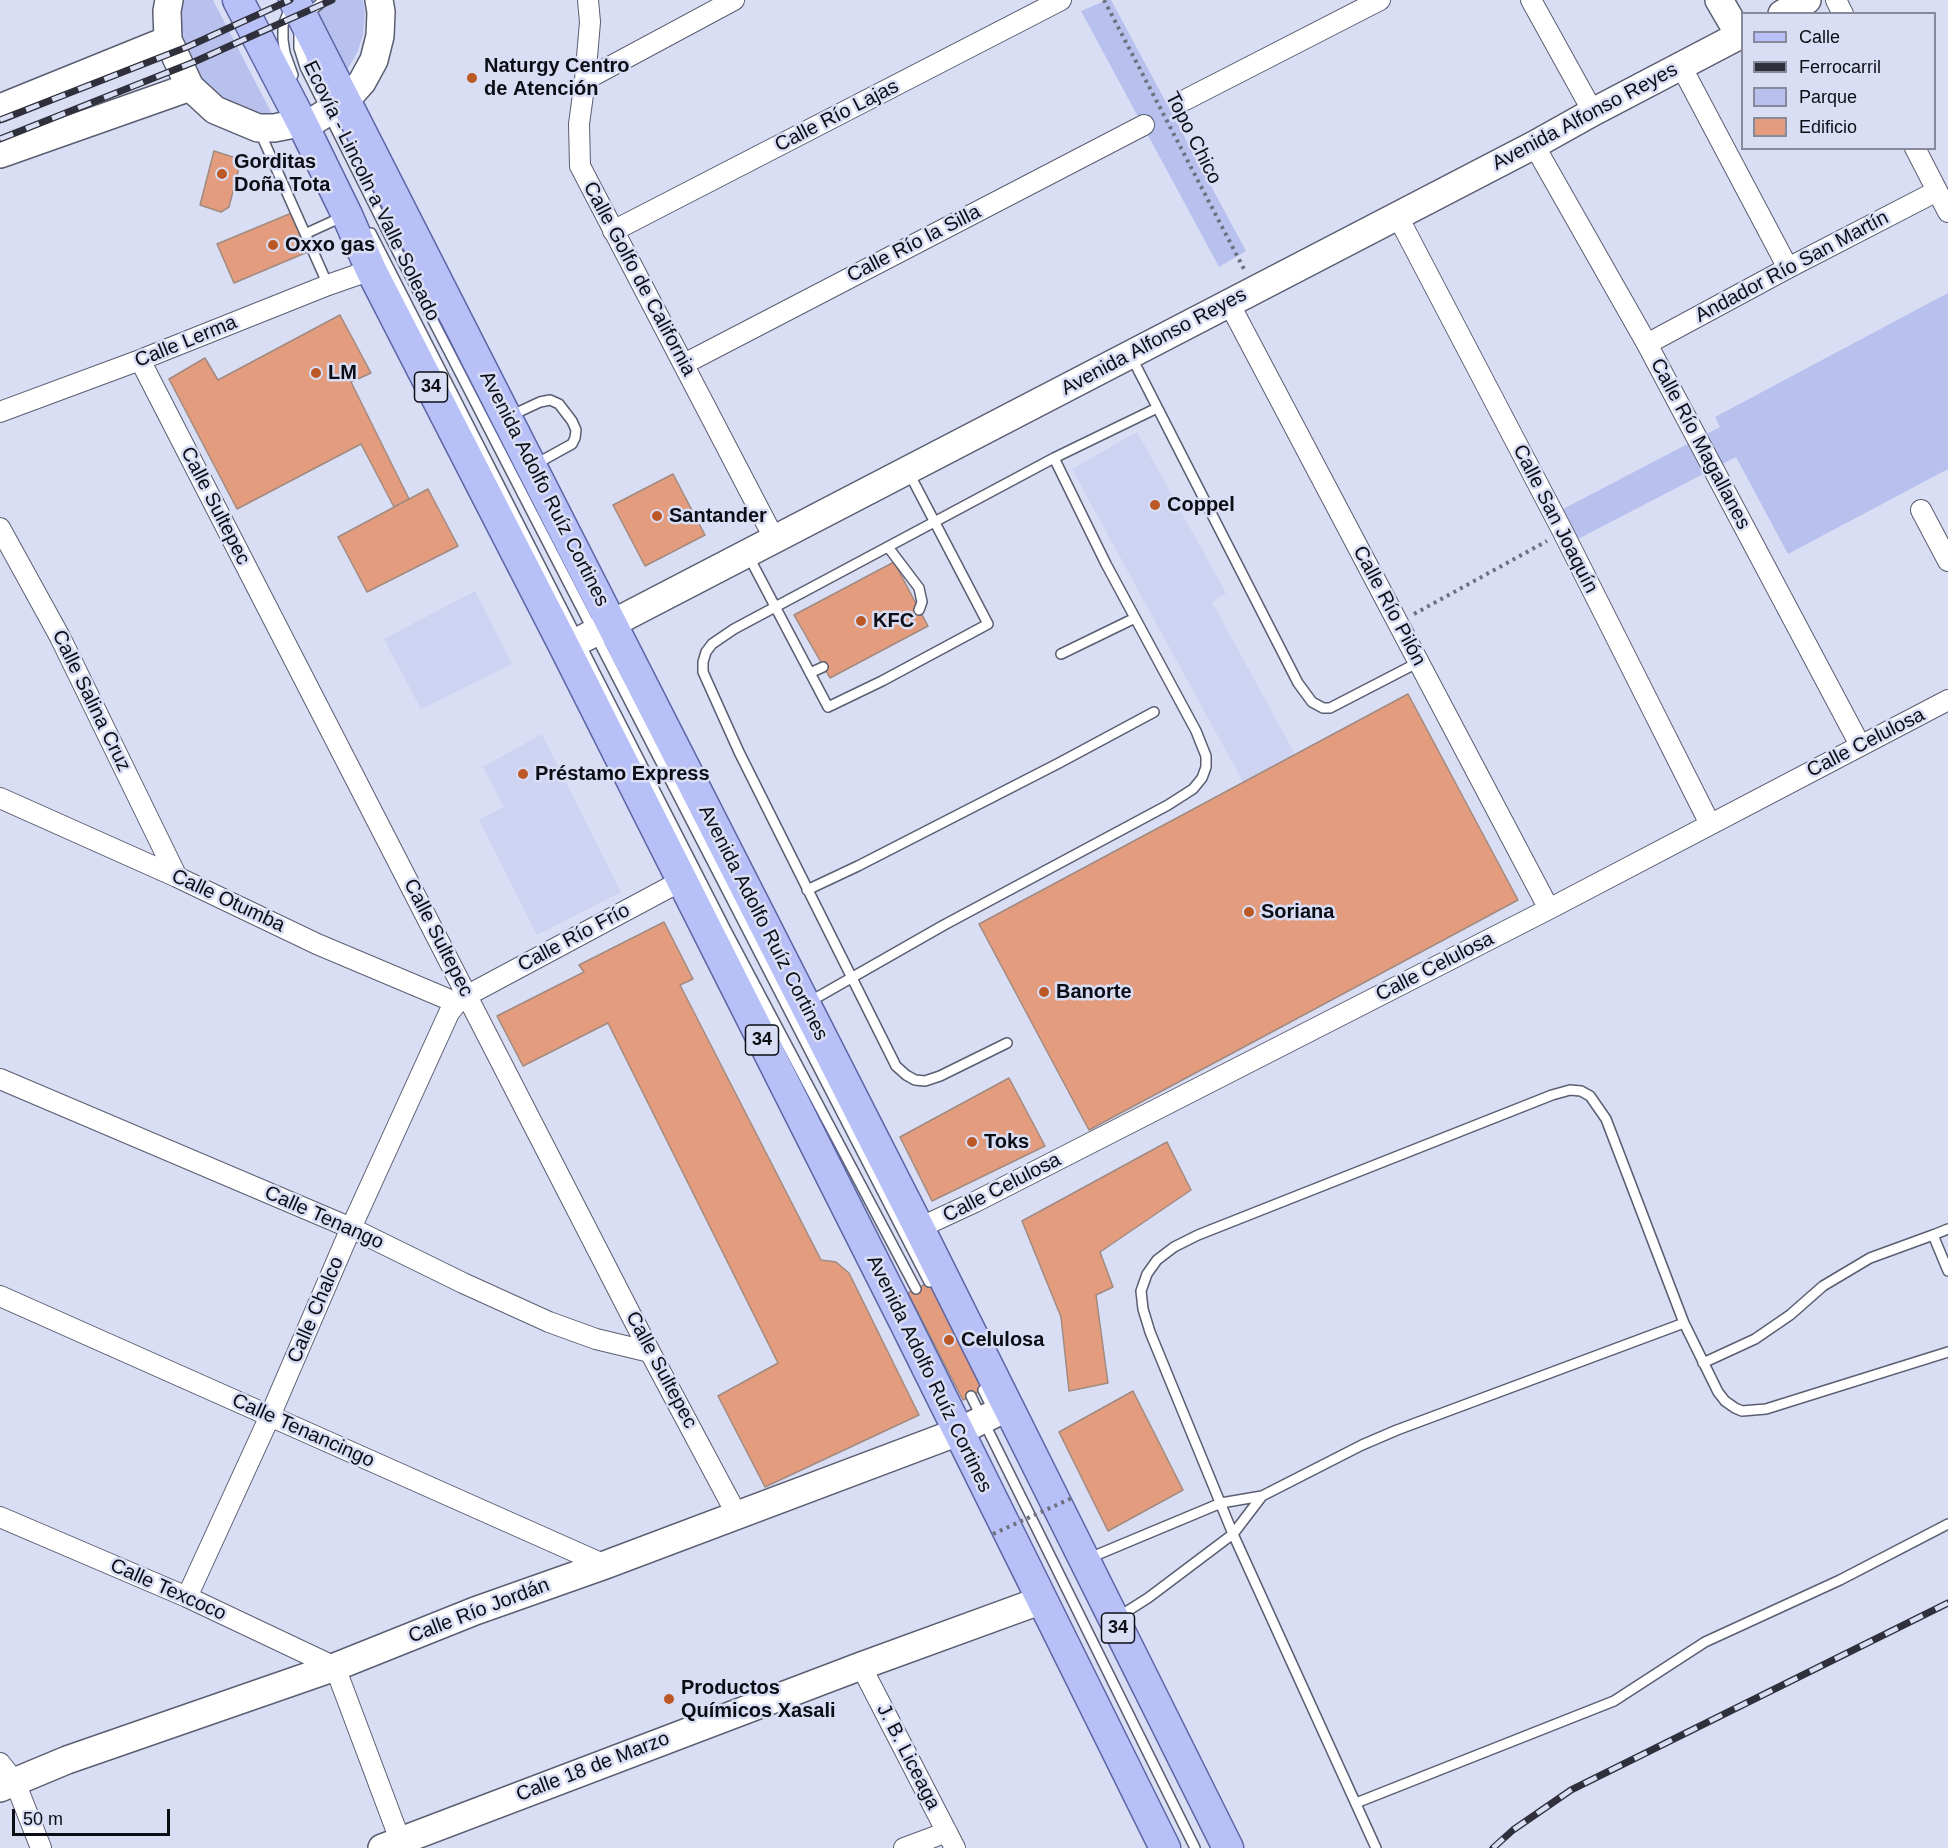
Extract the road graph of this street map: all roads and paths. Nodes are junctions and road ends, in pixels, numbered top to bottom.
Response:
1 (169, 0) edge
2 (238, 0) edge
3 (379, 0) edge
4 (588, 0) edge
5 (734, 0) edge
6 (1061, 0) edge
7 (1104, 0) edge
8 (1380, 0) edge
9 (1531, 0) edge
10 (1719, 0) edge
11 (303, 4) edge
12 (1741, 35) edge
13 (168, 40) junction
14 (1681, 66) junction
15 (585, 80) junction
16 (298, 85) dead end
17 (190, 87) junction
18 (1185, 100) dead end
19 (0, 108) edge
20 (1593, 112) junction
21 (320, 116) junction
22 (1144, 125) dead end
23 (258, 128) junction
24 (1534, 145) junction
25 (1916, 150) edge
26 (0, 154) edge
27 (1937, 191) junction
28 (1948, 212) edge
29 (1397, 215) junction
30 (356, 219) junction
31 (613, 231) junction
32 (307, 233) junction
33 (1788, 268) junction
34 (371, 270) junction
35 (328, 285) junction
36 (1255, 289) junction
37 (1229, 303) junction
38 (1647, 344) junction
39 (1130, 354) junction
40 (140, 360) junction
41 (684, 364) junction
42 (1157, 408) junction
43 (0, 412) edge
44 (507, 417) junction
45 (1054, 458) junction
46 (532, 466) junction
47 (908, 471) junction
48 (1921, 510) dead end
49 (934, 523) junction
50 (0, 528) edge
51 (1563, 532) junction
52 (776, 540) junction
53 (888, 547) junction
54 (748, 554) junction
55 (1948, 561) edge
56 (776, 607) junction
57 (919, 610) dead end
58 (1135, 618) junction
59 (1398, 622) junction
60 (588, 636) junction
61 (1061, 654) dead end
62 (1419, 662) junction
63 (823, 667) dead end
64 (810, 673) junction
65 (1948, 700) edge
66 (1154, 712) dead end
67 (1860, 745) junction
68 (0, 798) edge
69 (1710, 824) junction
70 (177, 877) junction
71 (681, 881) junction
72 (807, 890) junction
73 (1550, 909) junction
74 (853, 978) junction
75 (462, 999) junction
76 (804, 1005) junction
77 (1007, 1043) dead end
78 (0, 1078) edge
79 (351, 1228) junction
80 (919, 1228) junction
81 (1948, 1229) edge
82 (1934, 1235) junction
83 (1947, 1266) edge
84 (929, 1282) dead end
85 (916, 1289) dead end
86 (0, 1296) edge
87 (1684, 1323) junction
88 (650, 1352) junction
89 (1948, 1352) edge
90 (1703, 1363) junction
91 (971, 1396) dead end
92 (988, 1414) junction
93 (270, 1416) junction
94 (1074, 1497) dead end
95 (1262, 1497) junction
96 (1221, 1503) junction
97 (737, 1515) junction
98 (0, 1517) edge
99 (1948, 1524) edge
100 (993, 1534) dead end
101 (1233, 1534) junction
102 (1084, 1560) junction
103 (605, 1565) junction
104 (187, 1597) junction
105 (1042, 1600) junction
106 (1114, 1620) junction
107 (861, 1666) junction
108 (334, 1667) junction
109 (5, 1777) edge
110 (1356, 1803) junction
111 (951, 1840) edge
112 (395, 1846) edge
113 (41, 1848) edge
114 (904, 1848) edge
115 (1165, 1848) edge
116 (1195, 1848) edge
117 (1228, 1848) edge
118 (1376, 1848) edge

1 - 13 street
2 - 21 main road, Avenida Adolfo Ruíz Cortines / 34
3 - 21 street
4 - 15 street, Calle Golfo de California
5 - 15 street
6 - 31 street, Calle Río Lajas
7 - 36 path, Topo Chico
8 - 18 street
9 - 20 street
10 - 12 street
11 - 16 lane, Ecovía - Lincoln a Valle Soleado
11 - 21 main road, Avenida Adolfo Ruíz Cortines / 34
12 - 14 street, Avenida Alfonso Reyes
13 - 17 street
13 - 19 street
14 - 20 street, Avenida Alfonso Reyes
14 - 33 street
15 - 31 street, Calle Golfo de California
17 - 23 street
17 - 26 street
20 - 24 street, Avenida Alfonso Reyes
21 - 23 street
21 - 30 main road, Avenida Adolfo Ruíz Cortines / 34
21 - 44 main road, Avenida Adolfo Ruíz Cortines / 34
21 - 60 lane
22 - 41 street, Calle Río la Silla
23 - 32 lane
24 - 29 street, Avenida Alfonso Reyes
24 - 38 street, Calle Río Magallanes
25 - 27 street
27 - 28 street
27 - 33 street, Andador Río San Martín
29 - 36 street, Avenida Alfonso Reyes
29 - 51 street, Calle San Joaquín
30 - 32 lane
30 - 34 main road, Avenida Adolfo Ruíz Cortines / 34
30 - 60 lane, Ecovía - Lincoln a Valle Soleado
31 - 41 street, Calle Golfo de California
32 - 35 lane
33 - 38 street, Andador Río San Martín
34 - 35 street, Calle Lerma
34 - 60 main road, Avenida Adolfo Ruíz Cortines / 34
35 - 40 street, Calle Lerma
36 - 37 street, Avenida Alfonso Reyes
37 - 39 street, Avenida Alfonso Reyes
37 - 59 street, Calle Río Pilón
38 - 67 street, Calle Río Magallanes
39 - 42 lane
39 - 47 street, Avenida Alfonso Reyes
40 - 43 street, Calle Lerma
40 - 75 street, Calle Sultepec
41 - 52 street, Calle Golfo de California
42 - 45 lane
42 - 62 lane
44 - 46 main road, Avenida Adolfo Ruíz Cortines / 34
44 - 46 lane
45 - 49 lane
45 - 58 lane
46 - 60 main road, Avenida Adolfo Ruíz Cortines / 34
47 - 49 lane
47 - 52 street, Avenida Alfonso Reyes
48 - 55 street
49 - 53 lane
49 - 64 lane
50 - 70 street, Calle Salina Cruz
51 - 59 path
51 - 69 street, Calle San Joaquín
52 - 54 street, Avenida Alfonso Reyes
53 - 56 lane
53 - 57 lane
54 - 56 lane
54 - 60 street, Avenida Alfonso Reyes
56 - 64 lane
56 - 72 lane
58 - 61 lane
58 - 74 lane
59 - 62 street, Calle Río Pilón
60 - 71 main road, Avenida Adolfo Ruíz Cortines / 34
60 - 76 main road, Avenida Adolfo Ruíz Cortines / 34
60 - 84 lane
60 - 85 lane, Ecovía - Lincoln a Valle Soleado
62 - 73 street, Calle Río Pilón
63 - 64 lane
65 - 67 street, Calle Celulosa
66 - 72 lane
67 - 69 street, Calle Celulosa
68 - 70 street, Calle Otumba
69 - 73 street, Calle Celulosa
70 - 75 street, Calle Otumba
71 - 75 street, Calle Río Frío
71 - 92 main road, Avenida Adolfo Ruíz Cortines / 34
72 - 74 lane
73 - 80 street, Calle Celulosa
74 - 76 lane
74 - 77 lane
75 - 79 street, Calle Chalco
75 - 88 street, Calle Sultepec
76 - 80 main road, Avenida Adolfo Ruíz Cortines / 34
78 - 79 street, Calle Tenango
79 - 88 street, Calle Tenango
79 - 93 street, Calle Chalco
80 - 92 main road, Avenida Adolfo Ruíz Cortines / 34
81 - 82 lane
82 - 83 lane
82 - 90 lane
86 - 93 street, Calle Tenancingo
87 - 90 lane
87 - 95 lane
87 - 96 lane
88 - 97 street, Calle Sultepec
89 - 90 lane
91 - 92 lane
92 - 97 street, Calle Río Jordán
92 - 102 main road, Avenida Adolfo Ruíz Cortines / 34
92 - 105 main road, Avenida Adolfo Ruíz Cortines / 34
92 - 116 lane
93 - 103 street, Calle Tenancingo
93 - 104 street, Calle Chalco
94 - 100 path, bridge
95 - 96 lane
95 - 101 lane
96 - 101 lane
96 - 102 lane
97 - 103 street, Calle Río Jordán
98 - 104 street, Calle Texcoco
99 - 110 lane
101 - 106 lane
101 - 110 lane
102 - 106 main road, Avenida Adolfo Ruíz Cortines / 34
103 - 108 street, Calle Río Jordán
104 - 108 street, Calle Texcoco
105 - 107 street, Calle 18 de Marzo
105 - 115 main road, Avenida Adolfo Ruíz Cortines / 34
106 - 117 main road, Avenida Adolfo Ruíz Cortines / 34
107 - 111 street, J. B. Liceaga
107 - 112 street, Calle 18 de Marzo
108 - 109 street, Calle Río Jordán
108 - 112 street
109 - 113 street
110 - 118 lane
111 - 114 street

